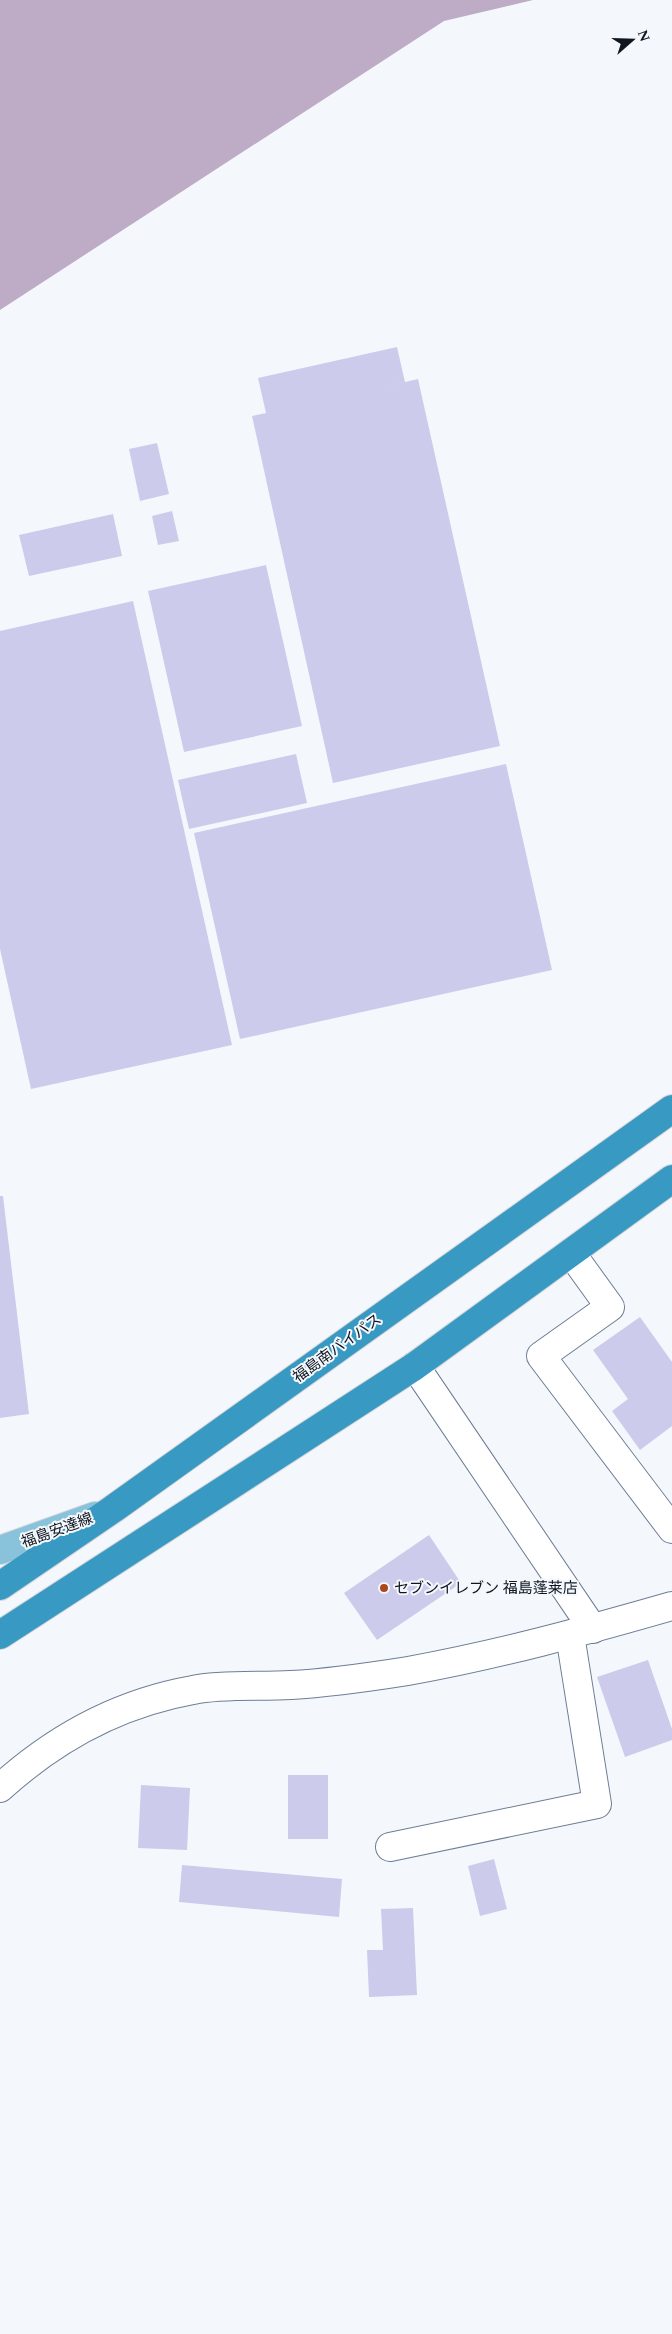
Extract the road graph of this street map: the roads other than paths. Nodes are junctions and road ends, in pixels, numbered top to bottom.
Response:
1 (672, 1109) edge
2 (672, 1180) edge
3 (571, 1253) junction
4 (415, 1366) junction
5 (113, 1509) junction
6 (672, 1529) edge
7 (0, 1550) edge
8 (0, 1586) edge
9 (672, 1606) edge
10 (34, 1610) junction
11 (581, 1632) junction
12 (0, 1635) edge
13 (0, 1645) edge
14 (0, 1788) edge
15 (390, 1847) dead end

1 - 5 highway, 福島南バイパス
2 - 3 highway
3 - 4 highway
3 - 6 street
4 - 10 highway
4 - 11 street
5 - 7 main road, 福島安達線
5 - 8 highway, 福島南バイパス
9 - 11 street
10 - 12 highway
10 - 13 highway
11 - 14 street
11 - 15 street

